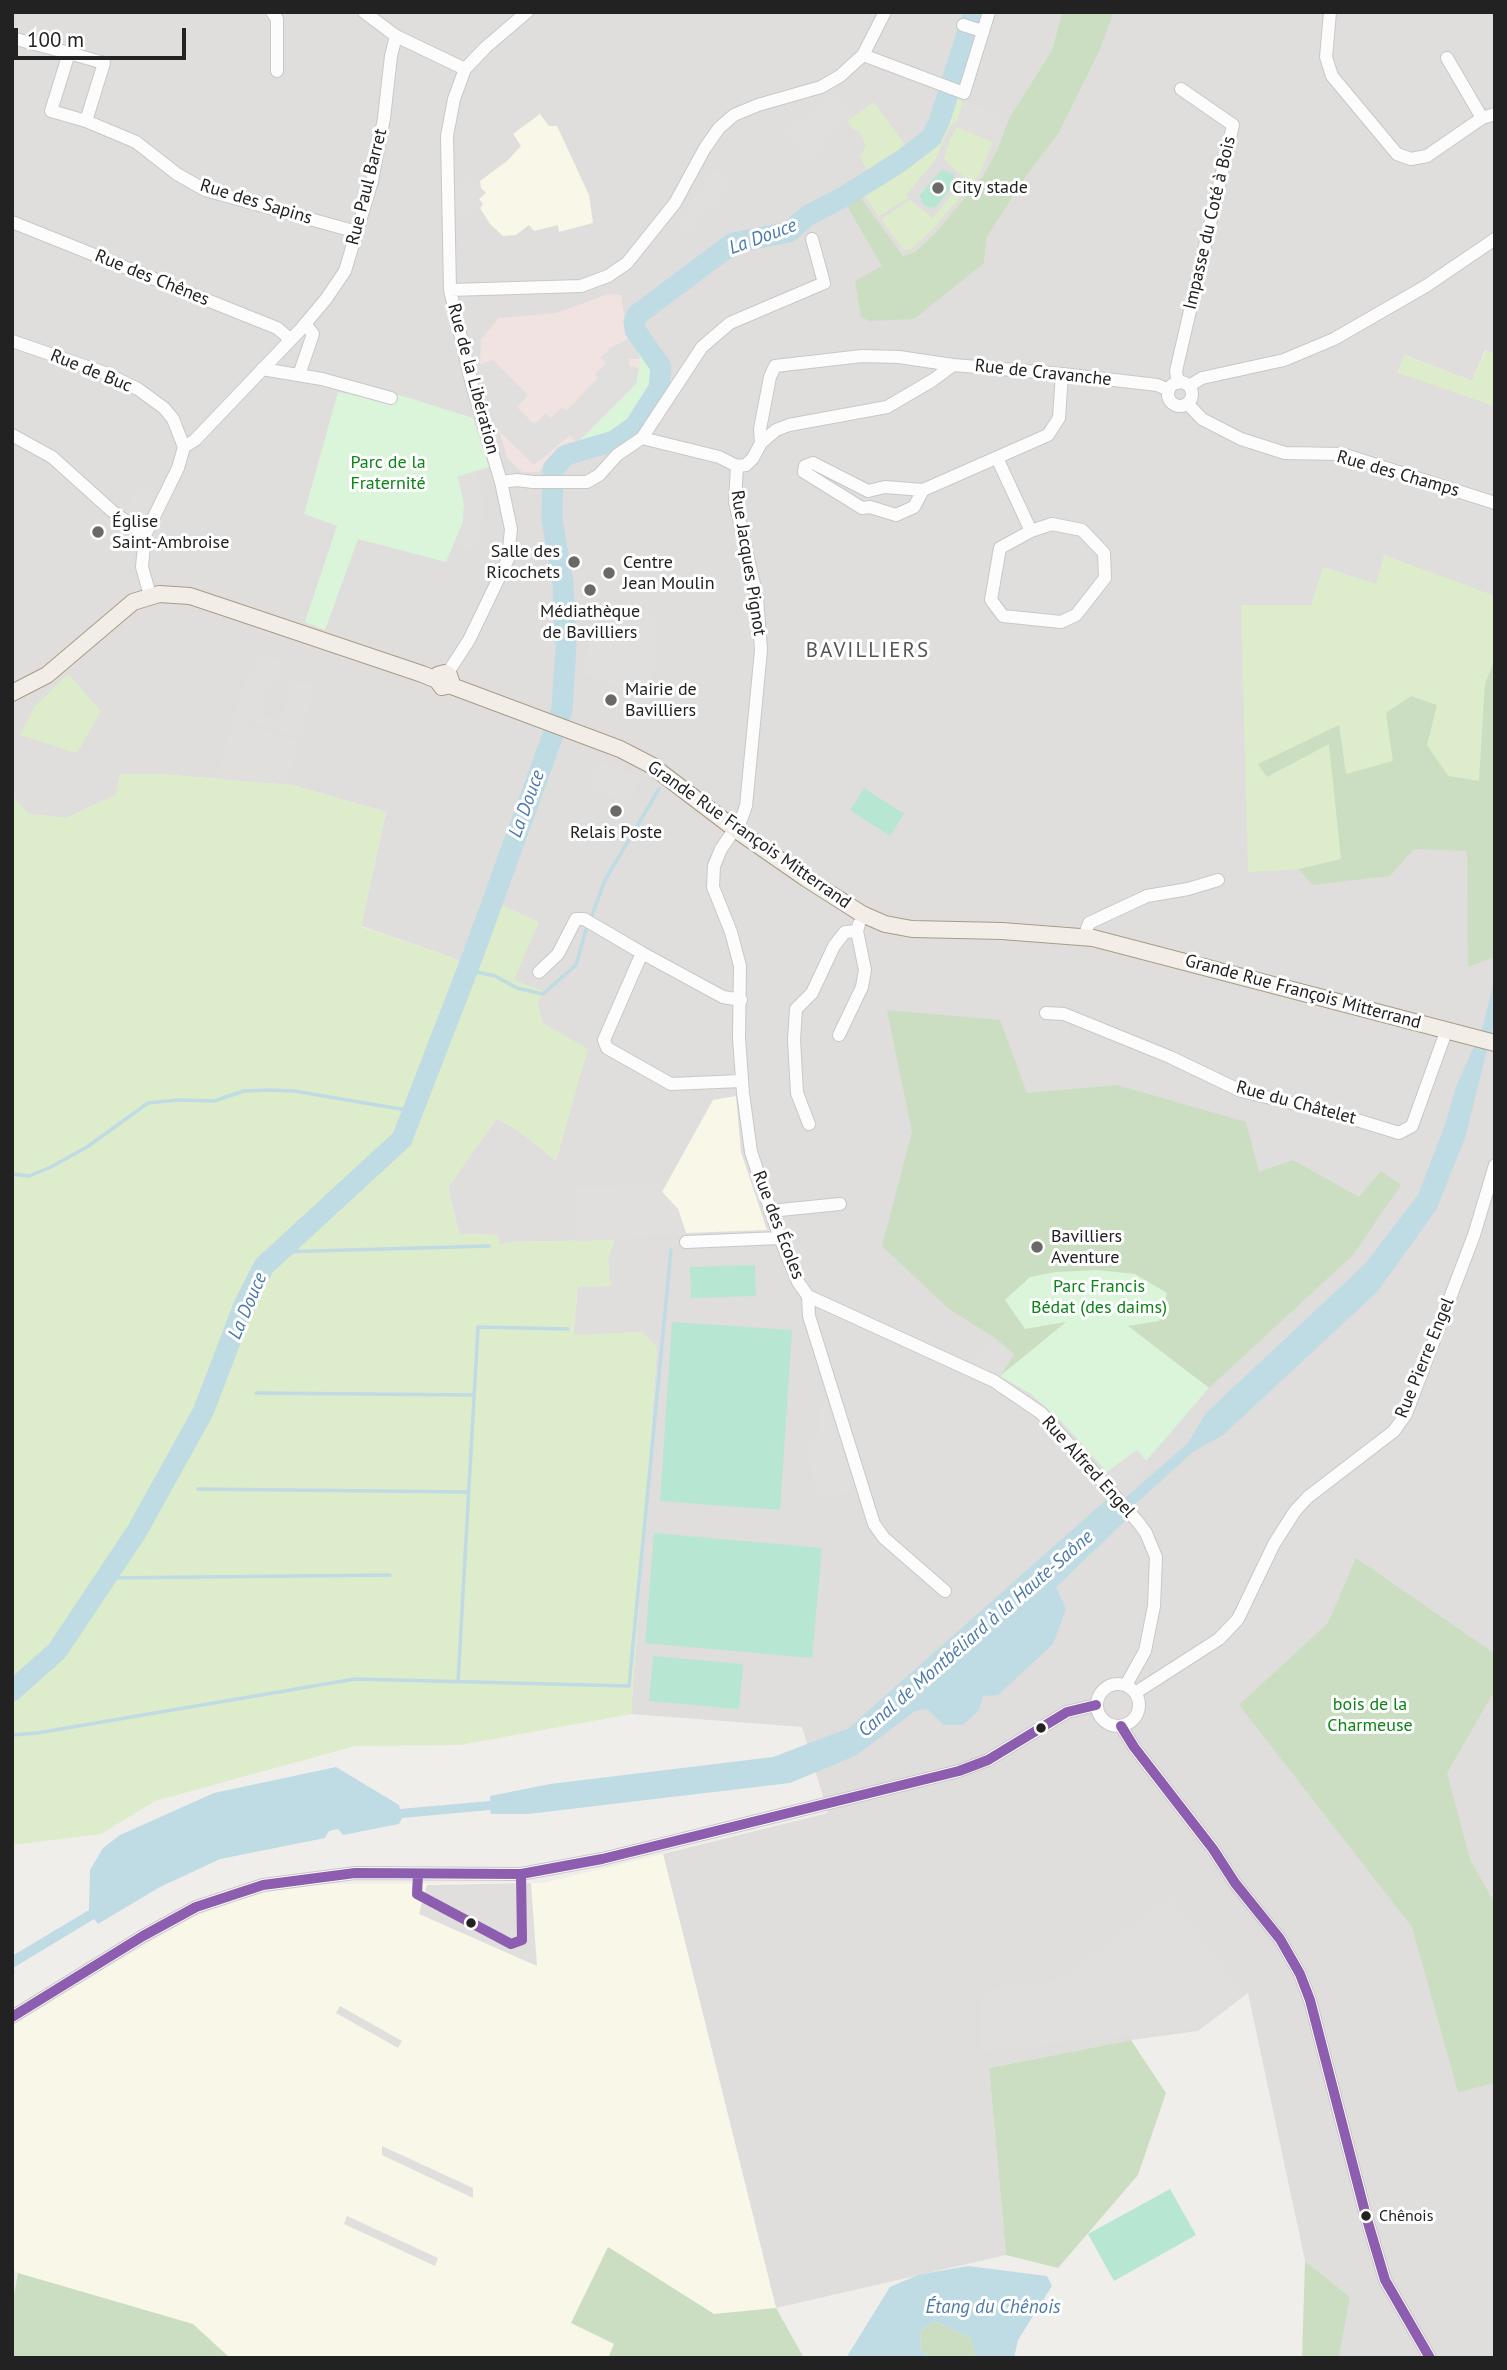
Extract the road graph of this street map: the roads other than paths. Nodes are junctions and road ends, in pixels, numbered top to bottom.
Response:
1 (272, 12) edge
2 (364, 12) edge
3 (527, 12) edge
4 (885, 12) edge
5 (989, 12) edge
6 (1331, 12) edge
7 (396, 36) junction
8 (12, 38) edge
9 (69, 53) junction
10 (863, 55) junction
11 (1447, 58) dead end
12 (465, 69) junction
13 (277, 71) dead end
14 (1181, 89) dead end
15 (1495, 114) edge
16 (1482, 118) junction
17 (86, 121) junction
18 (12, 222) edge
19 (357, 232) junction
20 (812, 239) dead end
21 (1495, 239) edge
22 (450, 290) junction
23 (305, 324) junction
24 (290, 339) junction
25 (12, 341) edge
26 (953, 365) junction
27 (262, 369) junction
28 (1062, 373) junction
29 (299, 375) junction
30 (1179, 386) junction
31 (391, 398) dead end
32 (1188, 404) junction
33 (12, 435) edge
34 (642, 438) junction
35 (761, 443) junction
36 (184, 447) junction
37 (997, 458) junction
38 (737, 466) junction
39 (501, 482) junction
40 (923, 490) junction
41 (1495, 503) edge
42 (1031, 531) junction
43 (145, 535) junction
44 (150, 595) junction
45 (444, 679) junction
46 (12, 693) edge
47 (735, 829) junction
48 (1218, 880) dead end
49 (862, 914) junction
50 (857, 930) junction
51 (1084, 937) junction
52 (642, 953) junction
53 (539, 972) dead end
54 (741, 1000) junction
55 (1046, 1013) dead end
56 (1447, 1029) junction
57 (839, 1035) dead end
58 (1495, 1042) edge
59 (741, 1081) junction
60 (809, 1124) dead end
61 (1495, 1165) edge
62 (840, 1204) dead end
63 (770, 1211) junction
64 (780, 1238) junction
65 (687, 1242) dead end
66 (808, 1296) junction
67 (945, 1591) dead end
68 (1131, 1689) junction
69 (1096, 1705) junction
70 (1121, 1726) junction
71 (12, 2017) edge
72 (1430, 2358) edge

1 - 13 street
2 - 7 street
3 - 12 street, Rue de la Libération
4 - 10 street
5 - 10 street
6 - 16 street
7 - 12 street
7 - 19 street, Rue Paul Barret
8 - 9 street
9 - 17 street, Rue des Sapins
9 - 17 street
10 - 22 street
11 - 16 street
12 - 22 street, Rue de la Libération
14 - 30 street, Impasse du Coté à Bois
15 - 16 street
17 - 19 street, Rue des Sapins
18 - 24 street, Rue des Chênes
19 - 23 street, Rue Paul Barret
20 - 34 street
21 - 30 street
22 - 39 street, Rue de la Libération
23 - 24 street, Rue Paul Barret
23 - 29 street
24 - 27 street, Rue Paul Barret
25 - 36 street, Rue de Buc
26 - 28 street, Rue de Cravanche
26 - 35 street, Rue de Cravanche
26 - 35 street
27 - 29 street
27 - 36 street, Rue Paul Barret
28 - 30 street, Rue de Cravanche
28 - 37 street
29 - 31 street
30 - 32 street
30 - 32 street, Rue des Champs
32 - 41 street, Rue des Champs
33 - 43 street
34 - 38 street, Rue Jacques Pignot
34 - 39 street
35 - 38 street, Rue de Cravanche
36 - 43 street
37 - 40 street
37 - 42 street
38 - 47 street, Rue Jacques Pignot
39 - 45 street, Rue de la Libération
40 - 40 street
42 - 42 street
43 - 44 street
44 - 45 main road, Grande Rue François Mitterrand
44 - 46 main road
45 - 47 main road, Grande Rue François Mitterrand
47 - 49 main road, Grande Rue François Mitterrand
47 - 54 street, Rue des Écoles
48 - 51 street
49 - 50 street
49 - 51 main road, Grande Rue François Mitterrand
50 - 57 street
50 - 60 street
51 - 56 main road, Grande Rue François Mitterrand
52 - 53 street
52 - 54 street
52 - 59 street
54 - 59 street, Rue des Écoles
55 - 56 street, Rue du Châtelet
56 - 58 main road, Grande Rue François Mitterrand
59 - 63 street, Rue des Écoles
61 - 68 street, Rue Pierre Engel
62 - 63 street
63 - 64 street, Rue des Écoles
64 - 65 street
64 - 66 street, Rue des Écoles
66 - 67 street, Rue des Écoles
66 - 68 street, Rue Alfred Engel
68 - 69 street
68 - 70 street
69 - 70 street
69 - 71 street
70 - 72 street

